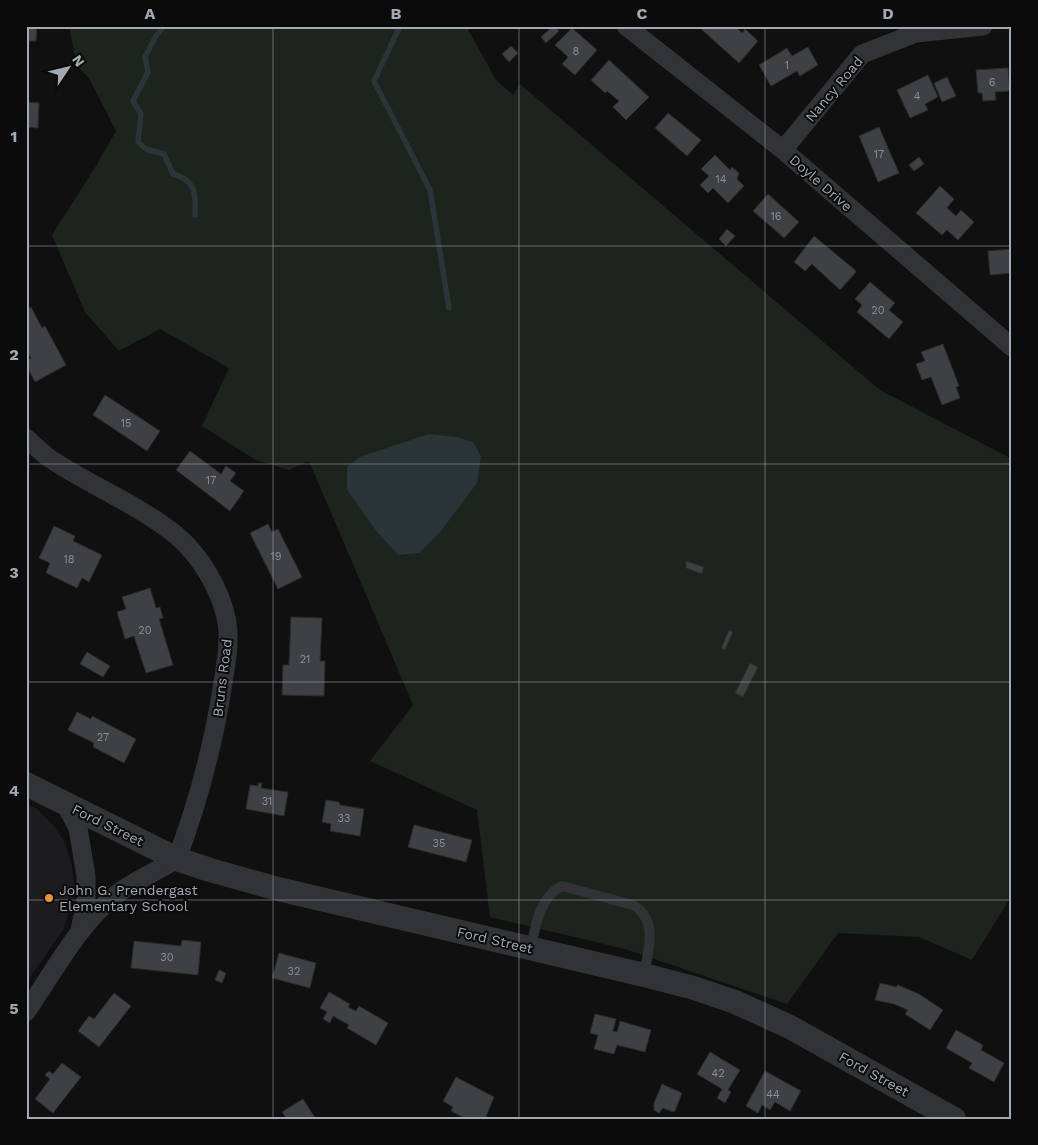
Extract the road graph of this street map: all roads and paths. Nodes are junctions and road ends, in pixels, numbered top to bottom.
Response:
1 (626, 26) edge
2 (983, 26) edge
3 (783, 150) junction
4 (1012, 347) edge
5 (26, 438) edge
6 (26, 784) edge
7 (66, 805) junction
8 (177, 859) junction
9 (80, 930) junction
10 (531, 948) junction
11 (644, 975) junction
12 (26, 1012) edge
13 (954, 1119) edge

1 - 3 street, Doyle Drive
2 - 3 street, Nancy Road
3 - 4 street, Doyle Drive
5 - 8 street, Bruns Road
6 - 7 street, Ford Street
7 - 8 street, Ford Street
7 - 9 street
8 - 9 street
8 - 10 street, Ford Street
9 - 12 street
10 - 11 street, Ford Street
10 - 11 lane
11 - 13 street, Ford Street

